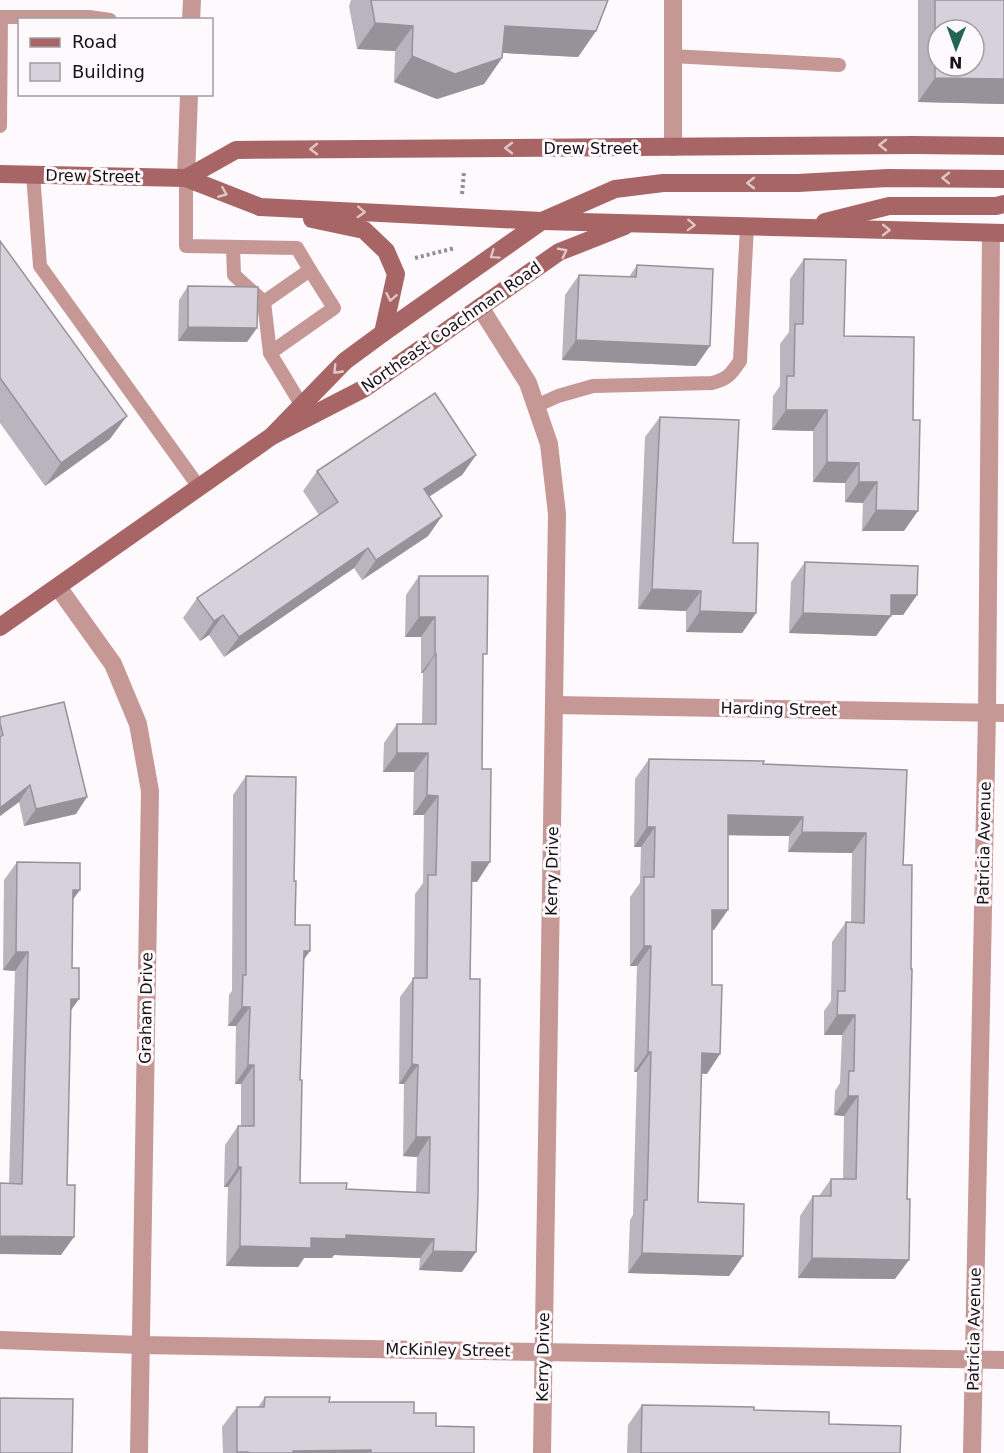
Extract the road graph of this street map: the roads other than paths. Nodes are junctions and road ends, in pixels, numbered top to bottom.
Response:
1 (192, 0) edge
2 (673, 0) edge
3 (1, 16) edge
4 (96, 18) edge
5 (191, 18) edge
6 (672, 56) junction
7 (839, 65) dead end
8 (189, 96) edge
9 (0, 126) edge
10 (1004, 146) edge
11 (673, 147) junction
12 (0, 174) edge
13 (33, 174) junction
14 (186, 178) junction
15 (1004, 179) edge
16 (1004, 204) edge
17 (261, 207) junction
18 (542, 221) junction
19 (632, 223) junction
20 (747, 226) junction
21 (803, 228) junction
22 (998, 233) edge
23 (233, 247) junction
24 (310, 270) junction
25 (264, 302) junction
26 (480, 307) junction
27 (383, 333) junction
28 (270, 353) junction
29 (302, 406) junction
30 (536, 406) junction
31 (272, 436) junction
32 (997, 436) edge
33 (199, 487) junction
34 (58, 587) junction
35 (0, 627) edge
36 (554, 705) junction
37 (995, 713) edge
38 (0, 1340) edge
39 (141, 1345) junction
40 (543, 1352) junction
41 (973, 1359) junction
42 (1004, 1360) edge
43 (139, 1453) edge
44 (542, 1453) edge
45 (972, 1453) edge

1 - 5 street
2 - 6 street
3 - 4 lane
3 - 9 lane
6 - 7 lane
6 - 11 street
8 - 14 street
10 -> 11 main road, Drew Street
11 -> 14 main road, Drew Street
12 - 13 main road, Drew Street
13 - 14 main road, Drew Street
13 - 33 lane
14 -> 17 main road, Drew Street
14 - 23 lane
15 -> 18 main road, Drew Street
16 - 21 main road
17 -> 18 main road, Drew Street
17 -> 27 main road
18 - 19 main road, Drew Street
18 -> 27 main road, Northeast Coachman Road
19 -> 20 main road, Drew Street
26 -> 19 main road, Northeast Coachman Road
20 - 21 main road, Drew Street
20 - 30 lane
21 -> 22 main road, Drew Street
22 - 32 street, Patricia Avenue
23 - 24 lane
23 - 25 lane
24 - 25 lane
24 - 28 lane
25 - 28 lane
26 - 30 street, Kerry Drive
26 - 31 main road, Northeast Coachman Road
27 -> 29 main road, Northeast Coachman Road
28 - 29 lane
29 - 31 main road, Northeast Coachman Road
30 - 36 street, Kerry Drive
31 - 33 main road, Northeast Coachman Road
32 - 37 street, Patricia Avenue
33 - 34 main road, Northeast Coachman Road
34 - 35 main road, Northeast Coachman Road
34 - 39 street, Graham Drive
36 - 37 street, Harding Street
36 - 40 street, Kerry Drive
37 - 41 street, Patricia Avenue
38 - 39 street, McKinley Street
39 - 40 street, McKinley Street
39 - 43 street, Graham Drive
40 - 41 street, McKinley Street
40 - 44 street, Kerry Drive
41 - 42 street, McKinley Street
41 - 45 street, Patricia Avenue

